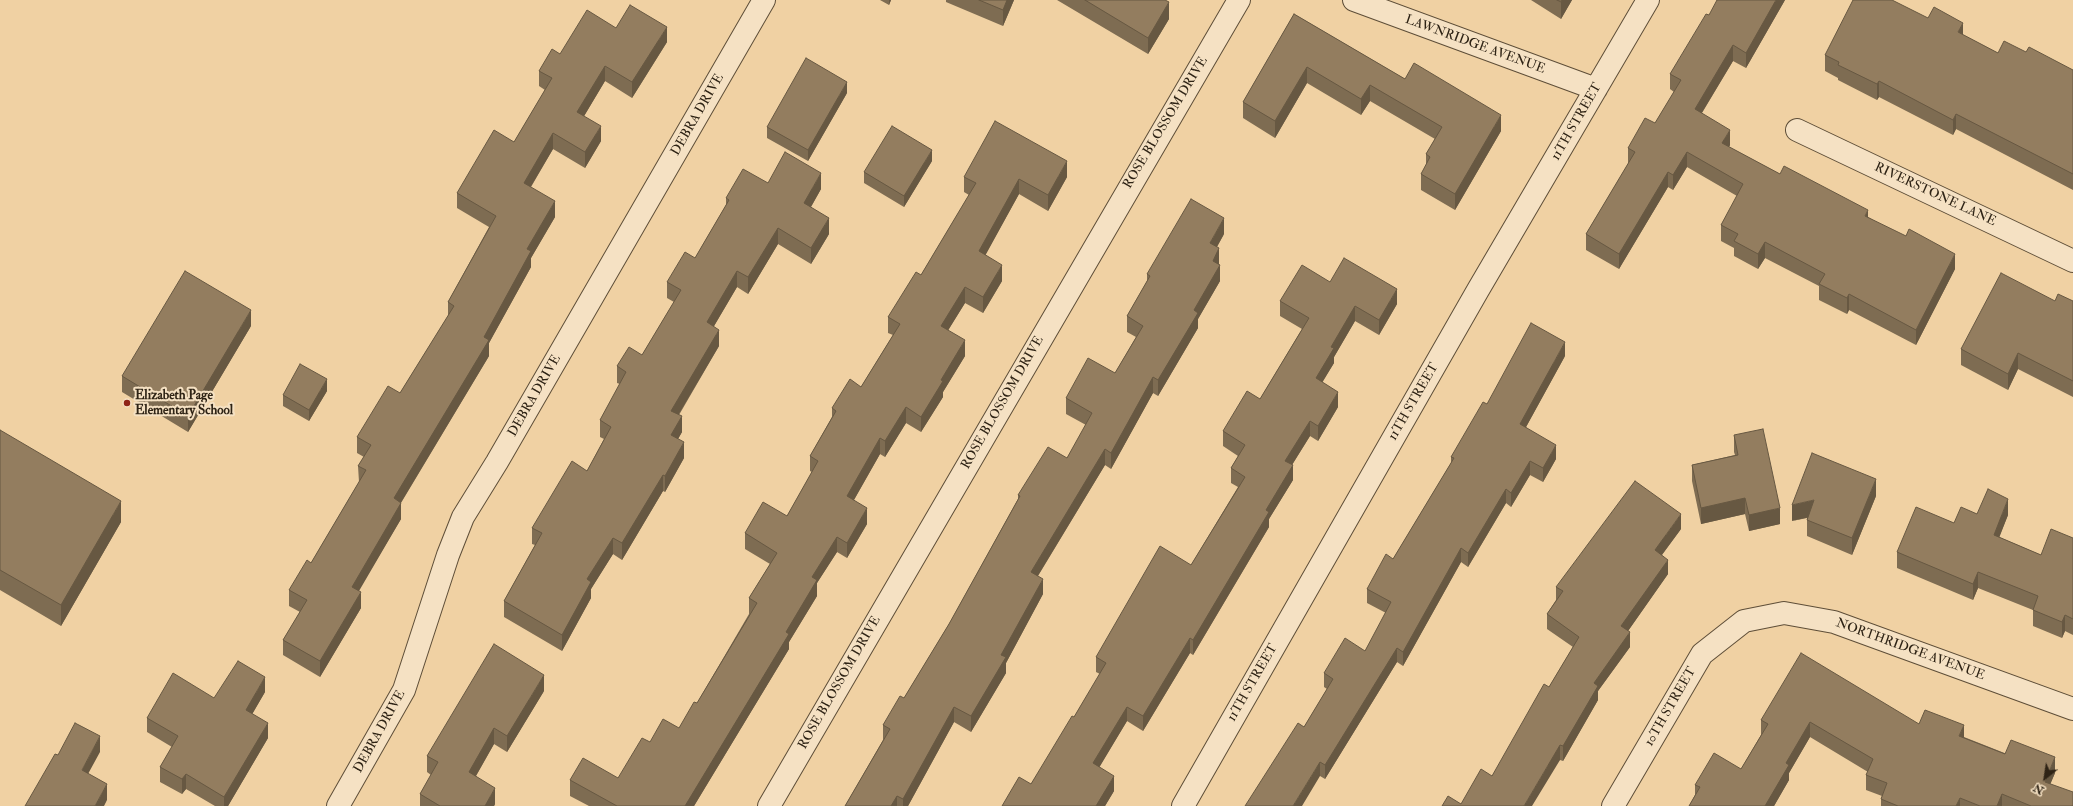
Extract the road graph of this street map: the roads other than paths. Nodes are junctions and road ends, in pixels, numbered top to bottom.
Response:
1 (764, 0) edge
2 (1239, 0) edge
3 (1354, 0) edge
4 (1648, 0) edge
5 (1596, 89) junction
6 (1797, 130) dead end
7 (2073, 261) edge
8 (1744, 621) joint
9 (2073, 709) edge
10 (338, 806) edge
11 (768, 806) edge
12 (1183, 806) edge
13 (1613, 806) edge

1 - 10 street, DEBRA DRIVE
2 - 11 street, ROSE BLOSSOM DRIVE
3 - 5 street, LAWNRIDGE AVENUE
4 - 5 street, 11TH STREET
5 - 12 street, 11TH STREET
6 - 7 street, RIVERSTONE LANE
8 - 9 street, NORTHRIDGE AVENUE
8 - 13 street, 10TH STREET

